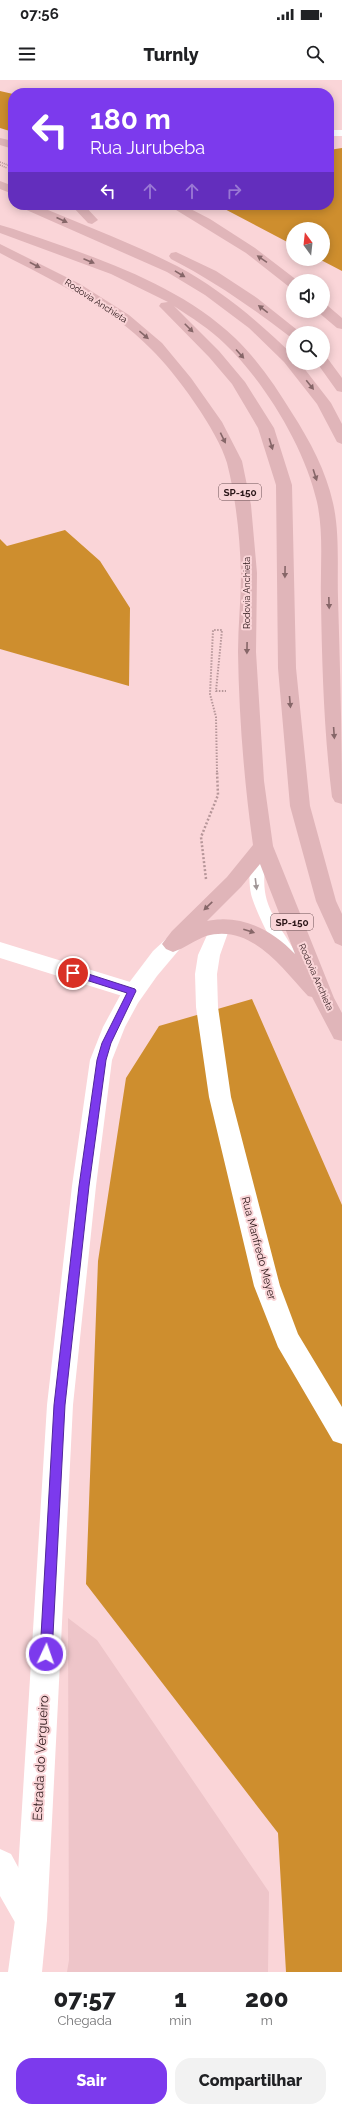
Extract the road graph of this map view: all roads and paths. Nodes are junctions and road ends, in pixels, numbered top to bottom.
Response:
1 (37, 210) edge
2 (65, 210) edge
3 (81, 210) edge
4 (183, 210) edge
5 (92, 220) junction
6 (105, 225) dead end
7 (0, 229) edge
8 (0, 248) edge
9 (164, 250) dead end
10 (286, 277) edge
11 (153, 289) junction
12 (330, 315) edge
13 (342, 325) edge
14 (286, 327) edge
15 (329, 370) edge
16 (342, 388) edge
17 (342, 439) edge
18 (216, 691) dead end
19 (342, 797) edge
20 (263, 846) junction
21 (208, 906) junction
22 (220, 927) junction
23 (342, 938) edge
24 (173, 944) junction
25 (0, 950) edge
26 (132, 991) junction
27 (322, 998) junction
28 (342, 1033) edge
29 (342, 1432) edge
30 (0, 1865) edge
31 (30, 1920) junction
32 (25, 1972) edge

1 -> 17 highway
2 - 5 highway
3 - 5 highway
10 -> 4 highway
5 - 6 highway
7 -> 11 highway
8 -> 20 highway, Rodovia Anchieta / SP-150
14 -> 9 highway
11 -> 19 highway
11 -> 23 highway
12 - 13 highway
15 - 16 highway
18 - 21 path
20 -> 21 highway
20 - 27 highway, Rodovia Anchieta / SP-150
21 -> 24 highway
22 - 24 highway
22 -> 27 highway
22 - 29 street, Rua Manfredo Meyer
24 - 26 street, Estrada do Vergueiro
25 - 26 street
26 - 31 street, Estrada do Vergueiro
27 - 28 highway, Rodovia Anchieta / SP-150
30 - 31 street
31 - 32 street, Estrada do Vergueiro

